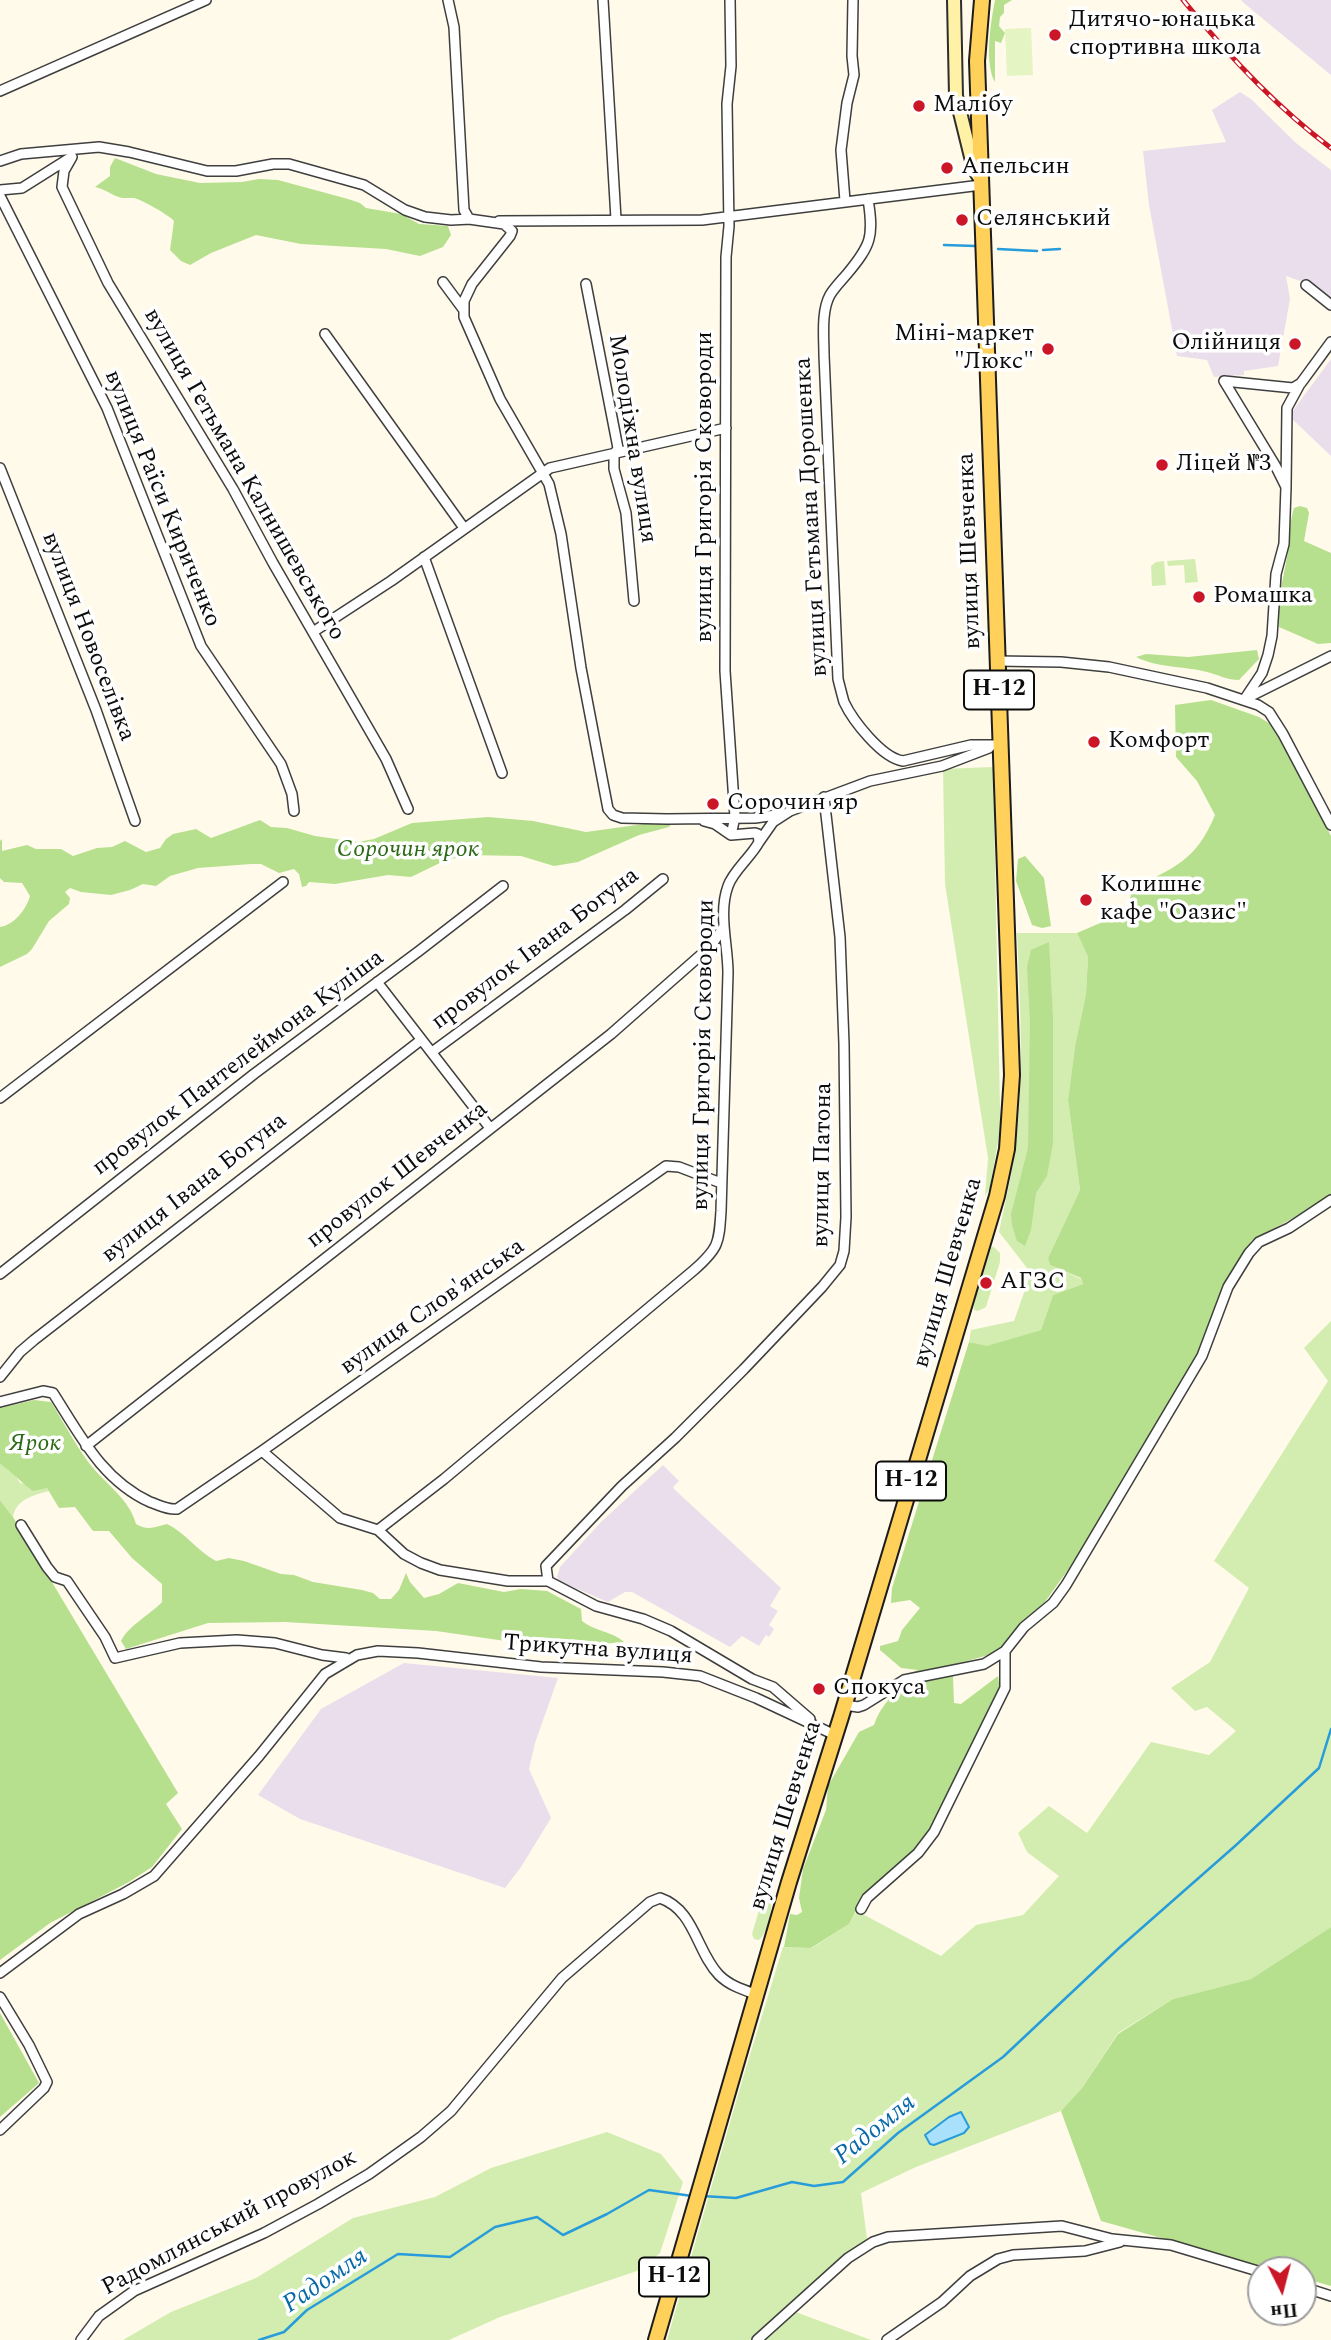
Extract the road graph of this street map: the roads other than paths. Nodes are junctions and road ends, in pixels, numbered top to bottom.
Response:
1 (206, 0) edge
2 (448, 0) edge
3 (603, 0) edge
4 (730, 0) edge
5 (853, 0) edge
6 (954, 0) edge
7 (982, 0) edge
8 (0, 91) edge
9 (88, 148) junction
10 (72, 157) junction
11 (0, 161) edge
12 (981, 182) junction
13 (0, 190) edge
14 (0, 196) edge
15 (868, 200) junction
16 (845, 201) junction
17 (727, 217) junction
18 (468, 219) junction
19 (616, 219) junction
20 (443, 282) dead end
21 (586, 284) dead end
22 (1306, 285) dead end
23 (1331, 305) edge
24 (463, 309) junction
25 (324, 334) dead end
26 (1331, 342) edge
27 (1301, 383) junction
28 (726, 428) junction
29 (614, 455) junction
30 (0, 468) edge
31 (545, 474) junction
32 (1286, 488) junction
33 (464, 528) junction
34 (424, 557) junction
35 (634, 601) dead end
36 (313, 632) junction
37 (1331, 656) edge
38 (997, 661) junction
39 (1244, 700) junction
40 (1002, 758) junction
41 (502, 773) dead end
42 (824, 797) junction
43 (408, 809) dead end
44 (295, 811) dead end
45 (783, 814) junction
46 (735, 817) junction
47 (685, 819) junction
48 (135, 821) dead end
49 (1331, 825) edge
50 (731, 835) junction
51 (759, 842) junction
52 (663, 879) dead end
53 (283, 881) dead end
54 (503, 886) dead end
55 (724, 926) junction
56 (377, 982) junction
57 (421, 1040) junction
58 (432, 1052) junction
59 (0, 1098) edge
60 (490, 1128) junction
61 (721, 1183) junction
62 (1331, 1200) edge
63 (0, 1274) edge
64 (0, 1377) edge
65 (0, 1402) edge
66 (86, 1446) junction
67 (262, 1451) junction
68 (21, 1525) dead end
69 (378, 1530) junction
70 (548, 1581) junction
71 (1005, 1651) junction
72 (348, 1658) junction
73 (845, 1705) junction
74 (835, 1735) junction
75 (861, 1909) dead end
76 (0, 1973) edge
77 (758, 1995) junction
78 (0, 1997) edge
79 (0, 2130) edge
80 (1129, 2241) junction
81 (1247, 2268) edge
82 (81, 2340) edge
83 (656, 2340) edge
84 (757, 2340) edge
85 (887, 2340) edge

1 - 8 street
2 - 18 street
3 - 19 street
4 - 17 street, вулиця Григорія Сковороди
5 - 16 street
6 - 12 main road, вулиця Шевченка
7 - 12 main road, вулиця Шевченка / Н-12
9 - 10 street
9 - 11 street
9 - 18 street
10 - 13 street
10 - 36 street, вулиця Гетьмана Калнишевського
12 - 15 street
12 - 38 main road, вулиця Шевченка / Н-12
14 - 44 street, вулиця Раїси Кириченко
15 - 16 street
15 - 40 street, вулиця Гетьмана Дорошенка
16 - 17 street
17 - 19 street
17 - 28 street, вулиця Григорія Сковороди
18 - 19 street
18 - 24 street
20 - 24 street
21 - 29 street, Молодіжна вулиця
22 - 23 street
24 - 31 street
25 - 33 street
26 - 27 street
27 - 32 street
27 - 32 street
28 - 29 street
28 - 46 street, вулиця Григорія Сковороди
29 - 31 street
29 - 35 street, Молодіжна вулиця
30 - 48 street, вулиця Новоселівка
31 - 33 street
31 - 47 street
32 - 39 street
33 - 34 street
34 - 36 street
34 - 41 street
36 - 43 street, вулиця Гетьмана Калнишевського
37 - 39 street
38 - 39 street
38 - 40 main road, вулиця Шевченка / Н-12
39 - 49 street
40 - 42 street
40 - 73 main road, вулиця Шевченка / Н-12
42 - 45 street
42 - 70 street, вулиця Патона
45 - 46 street
45 - 51 street, вулиця Григорія Сковороди
46 - 47 street
46 - 50 street, вулиця Григорія Сковороди
47 - 50 street
50 - 51 street
51 - 55 street, вулиця Григорія Сковороди
52 - 58 street, провулок Івана Богуна
53 - 59 street
54 - 56 street, провулок Пантелеймона Куліша
55 - 60 street, провулок Шевченка
55 - 61 street, вулиця Григорія Сковороди
56 - 57 street
56 - 63 street, провулок Пантелеймона Куліша
57 - 58 street
57 - 64 street, вулиця Івана Богуна
58 - 60 street
60 - 66 street, провулок Шевченка
61 - 67 street, вулиця Слов'янська
61 - 69 street, вулиця Григорія Сковороди
62 - 71 street
65 - 66 street
66 - 67 street, вулиця Слов'янська
67 - 69 street
68 - 72 street, Трикутна вулиця
69 - 70 street
70 - 74 street
71 - 73 street
71 - 75 street
72 - 74 street, Трикутна вулиця
72 - 76 street, Трикутна вулиця
73 - 74 main road, вулиця Шевченка / Н-12
74 - 77 main road, вулиця Шевченка / Н-12
77 - 82 street, Радомлянський провулок
77 - 83 main road, вулиця Шевченка / Н-12
78 - 79 street
80 - 81 street
80 - 84 street
80 - 85 street

